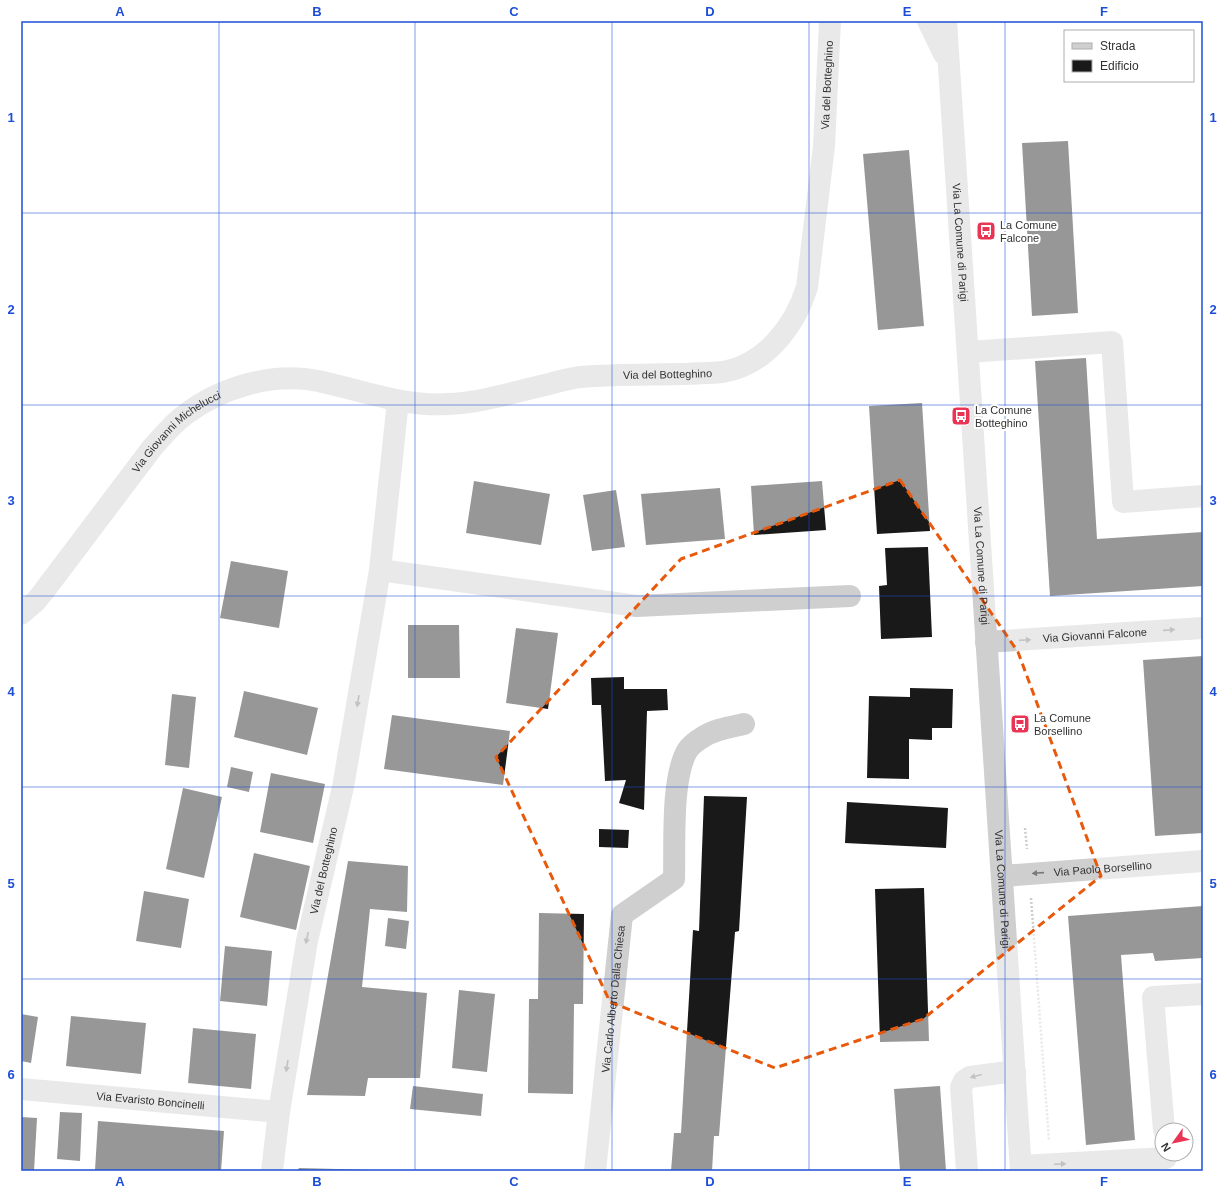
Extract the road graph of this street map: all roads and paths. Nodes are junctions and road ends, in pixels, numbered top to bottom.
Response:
1 (928, 21) edge
2 (946, 21) edge
3 (833, 23) edge
4 (948, 62) junction
5 (968, 352) junction
6 (398, 401) junction
7 (1203, 496) edge
8 (380, 570) junction
9 (850, 596) dead end
10 (21, 614) edge
11 (1203, 628) edge
12 (986, 642) junction
13 (744, 724) dead end
14 (1203, 861) edge
15 (1003, 876) junction
16 (1203, 994) edge
17 (1015, 1070) junction
18 (21, 1089) edge
19 (279, 1112) junction
20 (1163, 1122) edge
21 (1154, 1162) edge
22 (1021, 1169) edge
23 (272, 1171) edge
24 (595, 1171) edge
25 (967, 1171) edge

1 - 4 street, Via La Comune di Parigi
2 - 4 street, Via La Comune di Parigi
3 - 6 street, Via del Botteghino
4 - 5 street, Via La Comune di Parigi
5 - 7 street
5 - 12 street, Via La Comune di Parigi
6 - 8 street, Via del Botteghino
6 - 10 street, Via Giovanni Michelucci
8 - 9 street
8 -> 19 street, Via del Botteghino
12 -> 11 street, Via Giovanni Falcone
12 - 15 street, Via La Comune di Parigi
13 - 24 street, Via Carlo Alberto Dalla Chiesa
14 -> 15 street, Via Paolo Borsellino
15 - 17 street, Via La Comune di Parigi
16 - 20 street
17 - 22 street, Via La Comune di Parigi
17 -> 25 street
18 - 19 street, Via Evaristo Boncinelli
19 - 23 street, Via del Botteghino
22 -> 21 street

